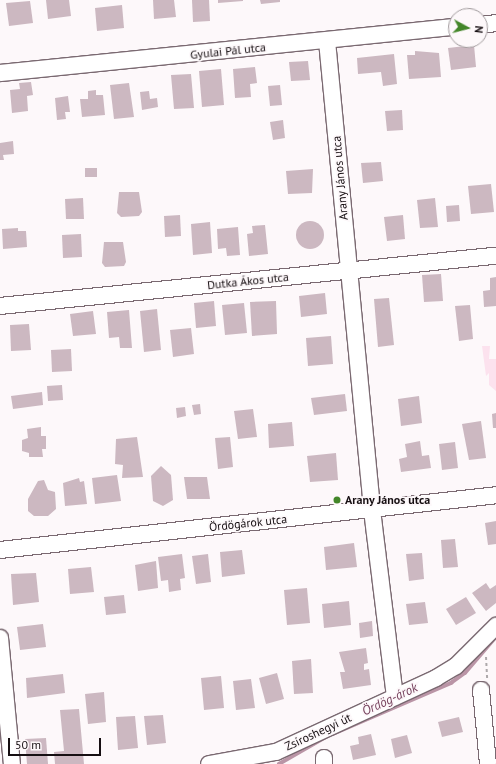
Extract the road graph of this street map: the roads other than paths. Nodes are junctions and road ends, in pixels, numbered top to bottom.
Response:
1 (448, 28) edge
2 (327, 41) junction
3 (0, 73) edge
4 (496, 256) edge
5 (349, 271) junction
6 (0, 306) edge
7 (496, 495) edge
8 (372, 510) junction
9 (0, 550) edge
10 (496, 626) edge
11 (0, 638) edge
12 (481, 690) road end
13 (395, 697) junction
14 (12, 764) edge
15 (209, 764) edge
16 (488, 764) edge

1 - 2 street, Gyulai Pál utca
2 - 3 street, Gyulai Pál utca
2 - 5 street, Arany János utca
4 - 5 street, Dutka Ákos utca
5 - 6 street, Dutka Ákos utca
5 - 8 street, Arany János utca
7 - 8 street, Ördögárok utca
8 - 9 street, Ördögárok utca
8 - 13 street, Arany János utca
10 - 13 street, Zsíroshegyi út
11 - 14 street
12 - 16 street
13 - 15 street, Zsíroshegyi út

